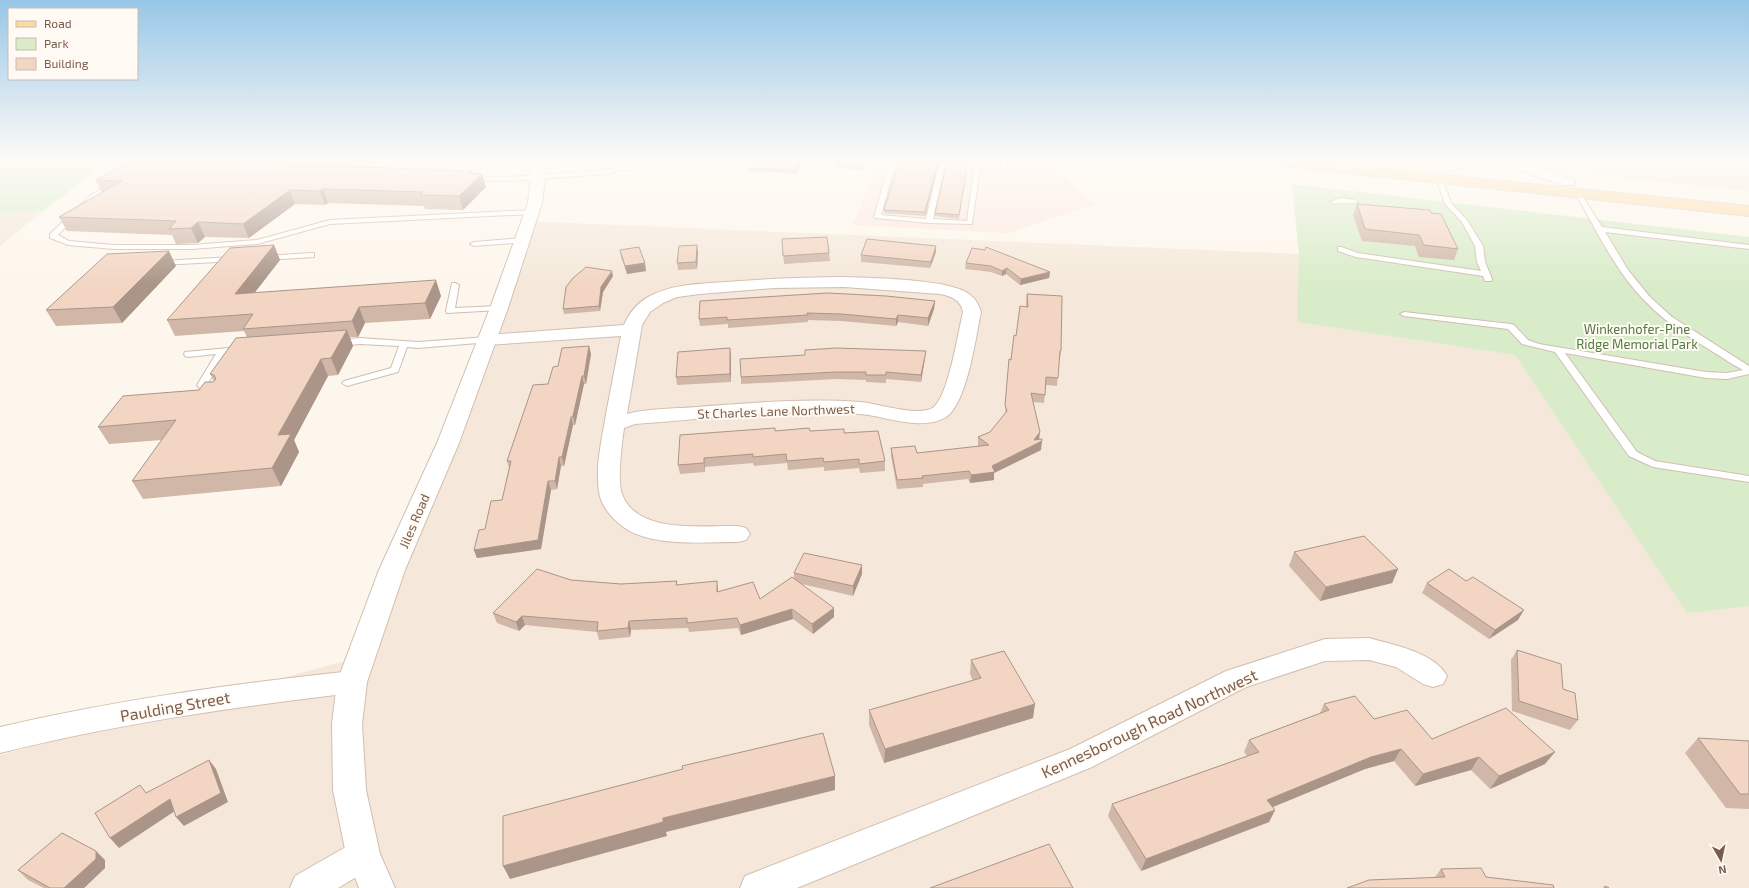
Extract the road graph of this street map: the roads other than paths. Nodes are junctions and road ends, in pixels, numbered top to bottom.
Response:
1 (87, 202) edge
2 (534, 202) edge
3 (881, 202) edge
4 (933, 202) edge
5 (973, 202) edge
6 (1448, 202) edge
7 (1584, 202) edge
8 (1668, 202) edge
9 (1749, 211) edge
10 (532, 212) junction
11 (929, 221) junction
12 (1601, 229) junction
13 (523, 240) junction
14 (474, 244) dead end
15 (1749, 247) edge
16 (1341, 249) dead end
17 (311, 255) dead end
18 (255, 258) edge
19 (239, 259) edge
20 (1389, 260) junction
21 (151, 264) edge
22 (1391, 269) dead end
23 (455, 285) dead end
24 (499, 308) junction
25 (1404, 314) dead end
26 (631, 330) junction
27 (487, 340) junction
28 (329, 344) edge
29 (404, 344) junction
30 (245, 350) edge
31 (222, 351) junction
32 (1559, 351) junction
33 (188, 354) dead end
34 (1749, 370) edge
35 (347, 383) dead end
36 (219, 395) edge
37 (615, 424) junction
38 (1749, 479) edge
39 (738, 534) dead end
40 (1433, 676) dead end
41 (352, 682) junction
42 (0, 740) edge
43 (363, 855) junction
44 (307, 888) edge
45 (377, 888) edge
46 (757, 888) edge

1 - 10 lane
2 - 10 street, Jiles Road
3 - 11 lane
4 - 11 lane
5 - 11 lane
6 - 20 lane
7 - 12 lane
8 - 9 main road
10 - 13 street, Jiles Road
12 - 15 lane
12 - 34 lane
13 - 14 lane
13 - 24 street, Jiles Road
16 - 20 lane
17 - 18 lane
19 - 21 lane
20 - 22 lane
23 - 24 lane
24 - 27 street, Jiles Road
25 - 32 lane
26 - 27 street
26 - 37 street, St Charles Lane Northwest
26 - 37 street, St Charles Lane Northwest
27 - 29 lane
27 - 41 street, Jiles Road
28 - 29 lane
29 - 35 lane
30 - 31 lane
31 - 33 lane
31 - 36 lane
32 - 34 lane
32 - 38 lane
37 - 39 street, St Charles Lane Northwest
40 - 46 street, Kennesborough Road Northwest
41 - 42 street, Paulding Street
41 - 43 street, Jiles Road
43 - 44 street
43 - 45 street, Jiles Road

